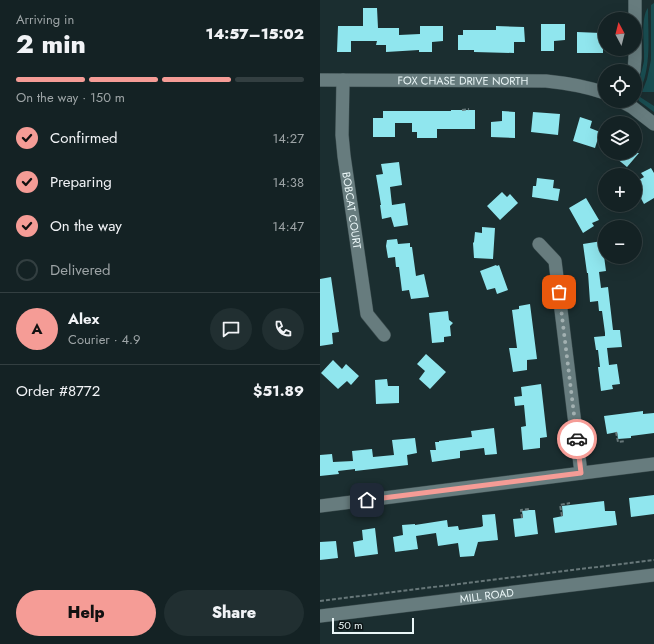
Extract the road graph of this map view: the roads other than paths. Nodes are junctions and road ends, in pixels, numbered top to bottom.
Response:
1 (635, 0) edge
2 (635, 64) edge
3 (320, 80) edge
4 (343, 80) junction
5 (598, 91) edge
6 (633, 108) edge
7 (654, 124) edge
8 (539, 244) dead end
9 (384, 335) dead end
10 (654, 464) edge
11 (581, 473) junction
12 (320, 506) edge
13 (654, 575) edge
14 (320, 616) edge

1 - 2 street
3 - 4 street, FOX CHASE DRIVE NORTH
4 - 5 street, FOX CHASE DRIVE NORTH
4 - 9 street, BOBCAT COURT
6 - 7 street
8 - 11 street
10 - 11 street
11 - 12 street
13 - 14 street, MILL ROAD

